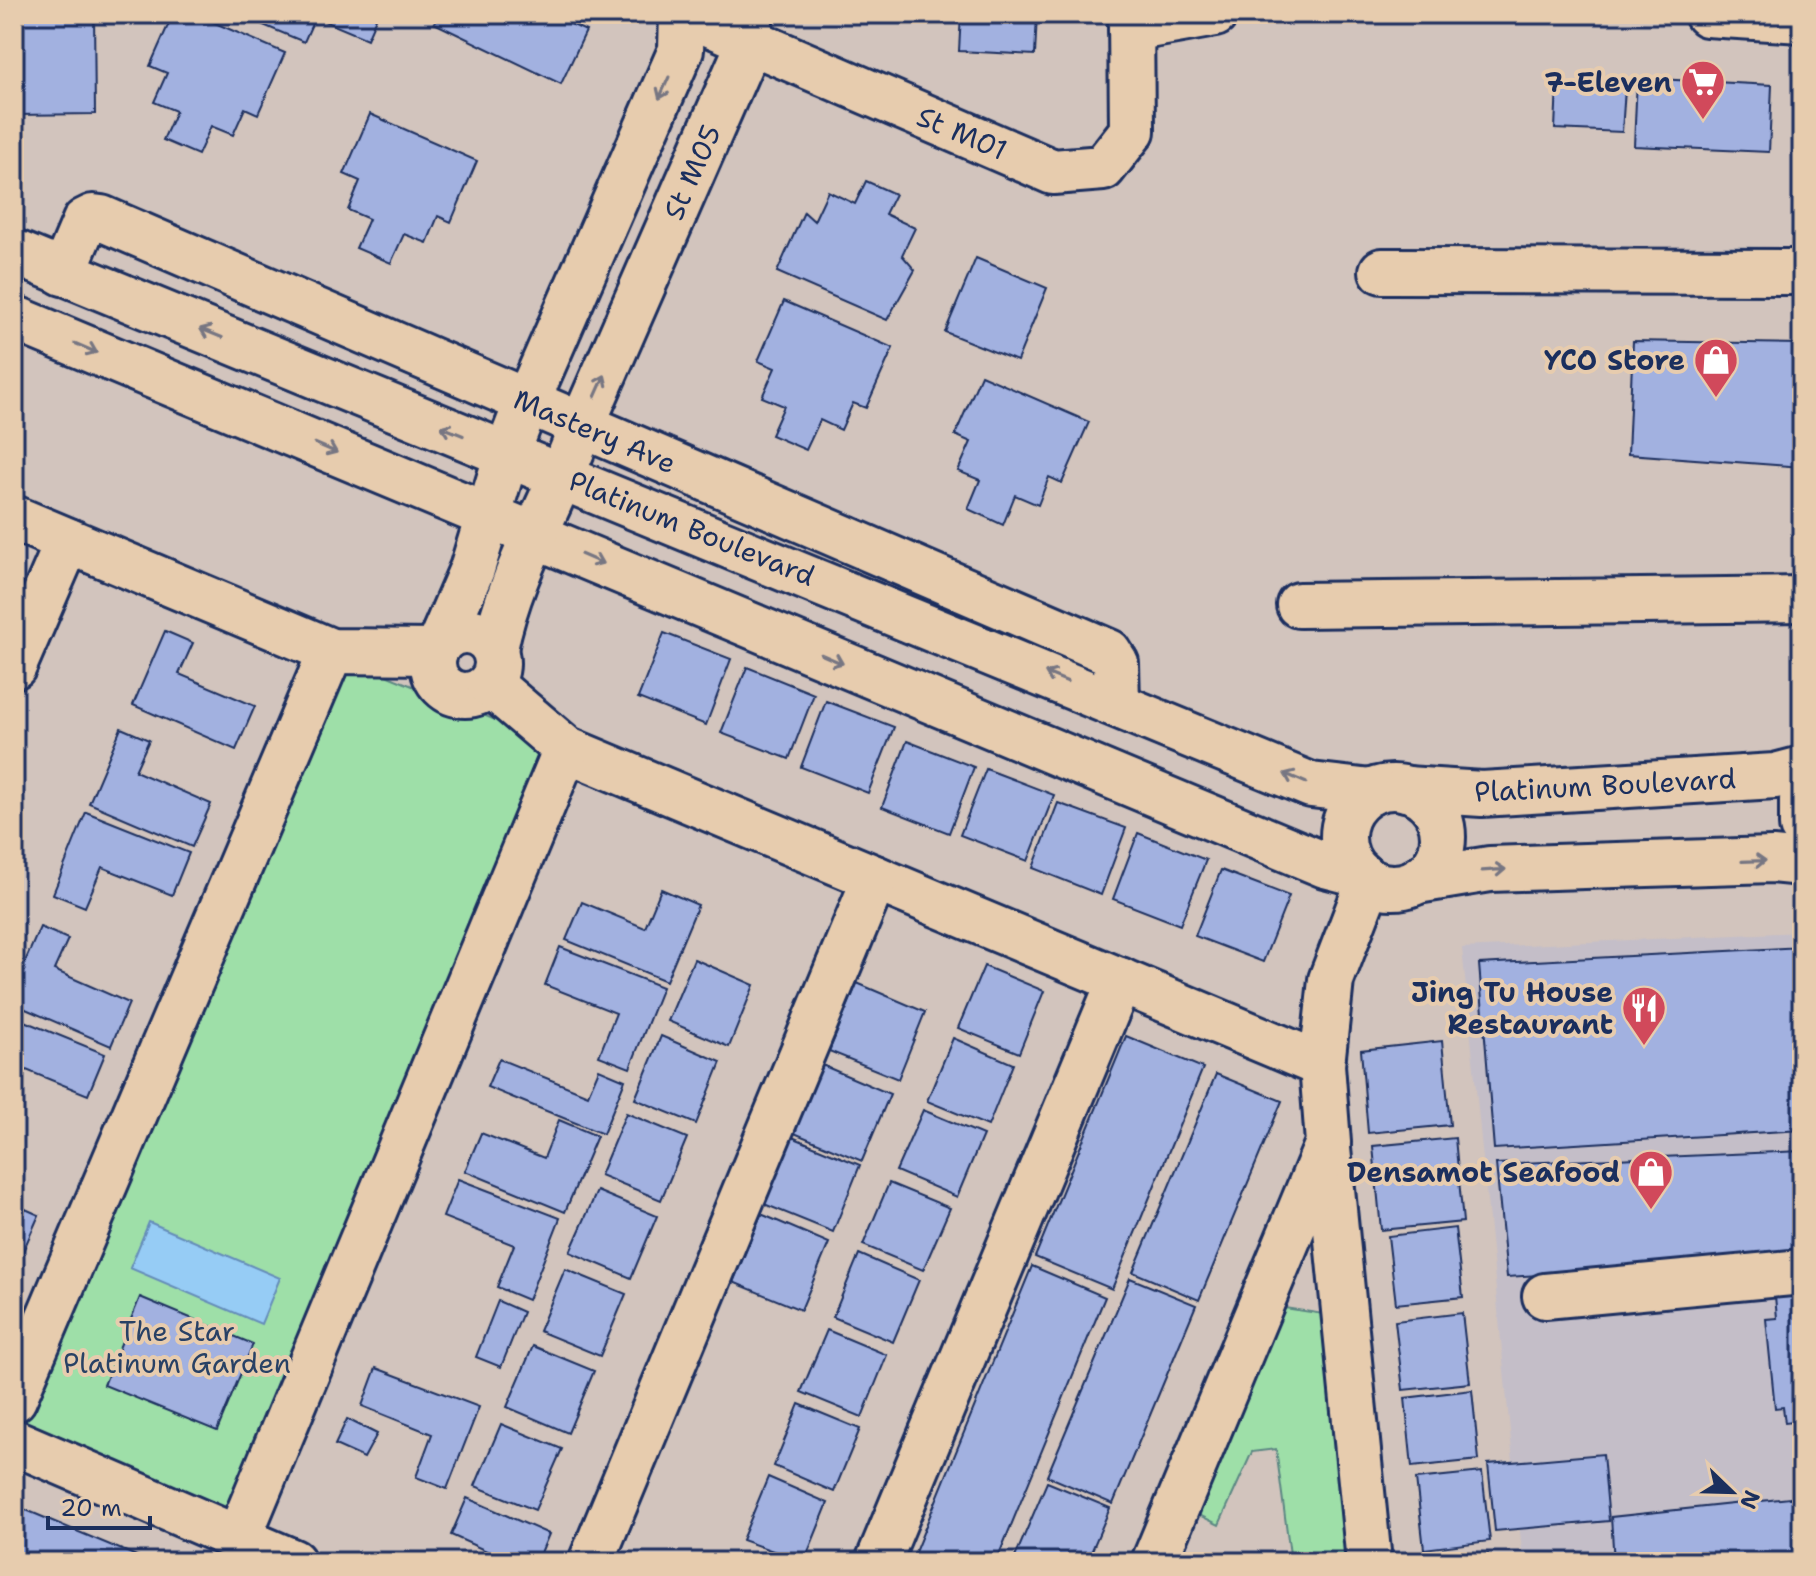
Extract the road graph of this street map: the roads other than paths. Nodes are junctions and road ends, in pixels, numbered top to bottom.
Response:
1 (684, 14) edge
2 (1215, 14) edge
3 (1707, 14) edge
4 (1802, 20) edge
5 (1131, 21) edge
6 (750, 28) edge
7 (602, 229) junction
8 (14, 252) edge
9 (657, 253) junction
10 (1382, 271) dead end
11 (1802, 272) edge
12 (63, 273) junction
13 (14, 318) edge
14 (527, 402) junction
15 (582, 425) junction
16 (507, 454) junction
17 (564, 475) junction
18 (489, 516) junction
19 (14, 518) edge
20 (535, 535) junction
21 (68, 541) junction
22 (1802, 599) edge
23 (1299, 605) dead end
24 (438, 647) junction
25 (331, 651) junction
26 (14, 666) edge
27 (492, 667) junction
28 (1117, 702) junction
29 (566, 749) junction
30 (1802, 769) edge
31 (1389, 790) junction
32 (1802, 800) edge
33 (1802, 826) edge
34 (1802, 863) edge
35 (875, 878) junction
36 (1386, 881) junction
37 (1120, 980) junction
38 (1324, 1048) junction
39 (1328, 1143) junction
40 (1275, 1269) junction
41 (1339, 1270) junction
42 (1802, 1272) edge
43 (1545, 1296) dead end
44 (14, 1399) edge
45 (14, 1442) edge
46 (238, 1539) junction
47 (293, 1562) edge
48 (591, 1562) edge
49 (878, 1562) edge
50 (1154, 1562) edge
51 (1369, 1562) edge

1 - 6 street, St M01
1 -> 7 street
2 - 5 street
3 - 4 street
5 - 6 street, St M01
6 - 9 street, St M05
7 - 9 street
7 - 14 street
8 - 12 street, Platinum Boulevard
15 -> 9 street, St M05
10 - 11 street
12 - 14 street, Mastery Ave
16 -> 12 street, Platinum Boulevard
13 -> 18 street
14 - 15 street, Mastery Ave
14 - 16 street
15 - 17 street, St M05
15 - 28 street, Mastery Ave
16 - 17 street, Platinum Boulevard
16 - 18 street
17 - 20 street, St M05
28 -> 17 street, Platinum Boulevard
18 - 20 street
18 - 24 street
19 - 21 street
20 - 27 street, St M05
20 -> 36 street
21 - 25 street
21 - 26 street
22 - 23 street
24 - 25 street
24 - 27 street
25 - 44 street
27 - 29 street
31 -> 28 street, Platinum Boulevard
29 - 35 street
29 - 46 street
30 - 31 street, Platinum Boulevard
31 - 36 street
31 - 36 street
32 - 33 street
36 -> 34 street
35 - 37 street
35 - 48 street
36 - 38 street
37 - 38 street
37 - 49 street
38 - 39 street
39 - 40 street
39 - 41 street
40 - 41 street
40 - 50 street
41 - 51 street
42 - 43 street
45 - 46 street
46 - 47 street

